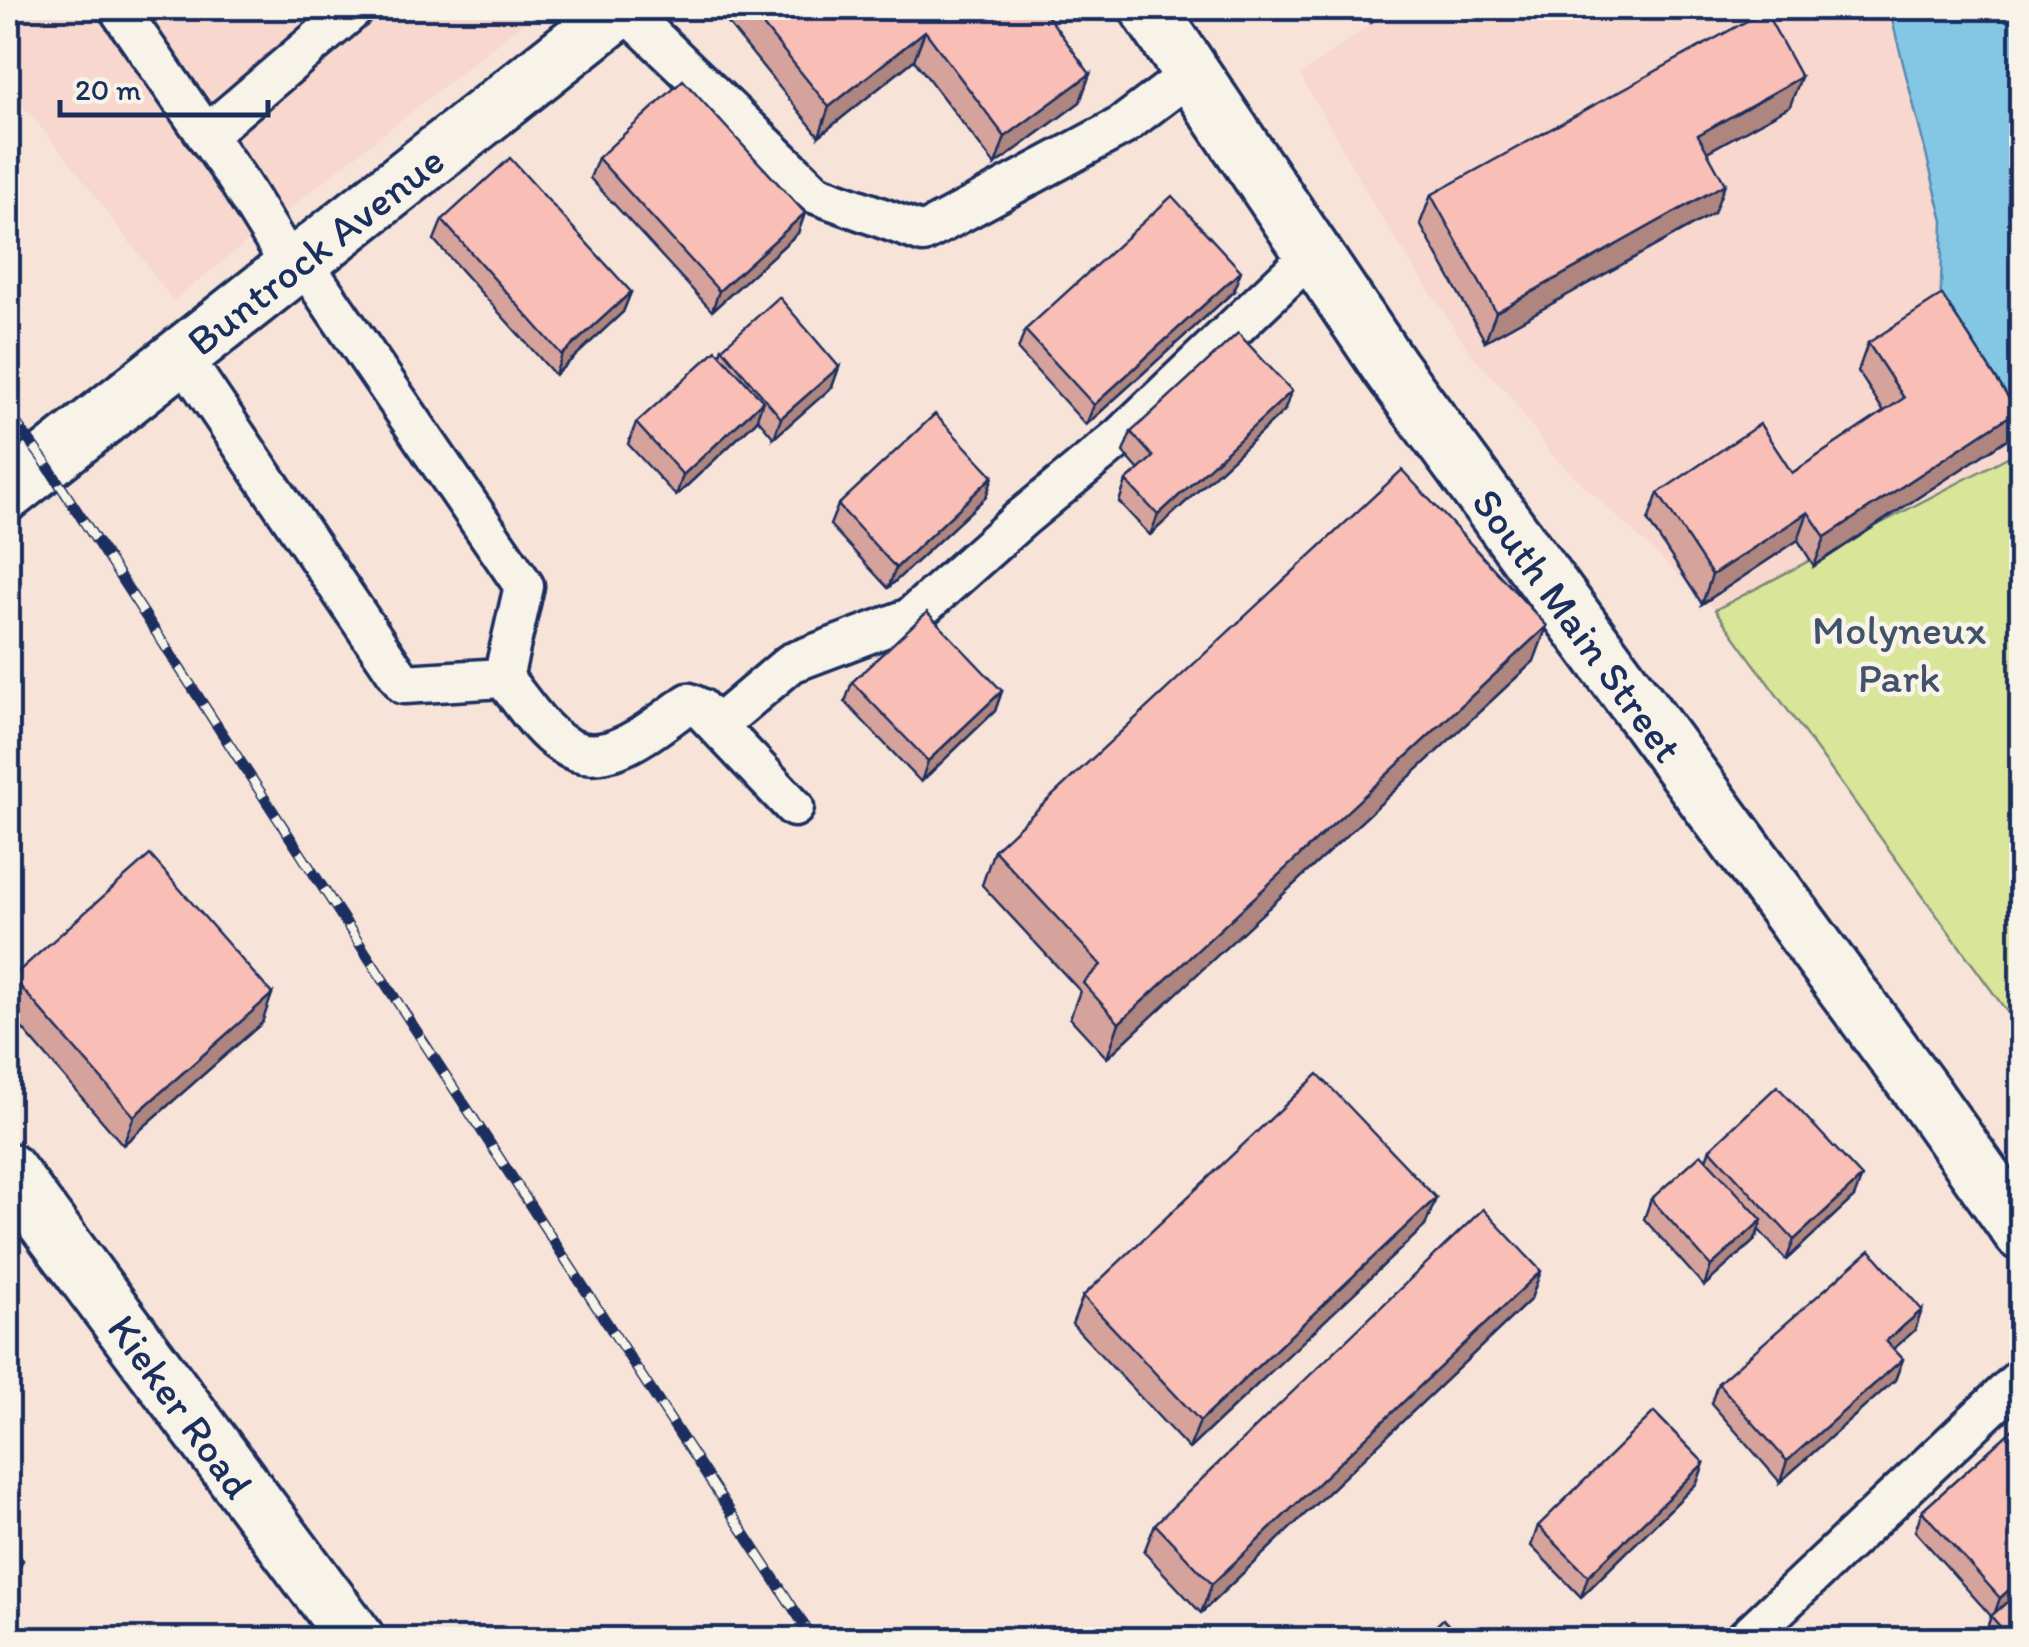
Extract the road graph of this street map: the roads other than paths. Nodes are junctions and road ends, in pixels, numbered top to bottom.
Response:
1 (118, 8) edge
2 (355, 8) edge
3 (623, 8) edge
4 (1148, 8) edge
5 (1192, 72) junction
6 (206, 135) junction
7 (1314, 253) junction
8 (297, 265) junction
9 (182, 356) junction
10 (8, 492) edge
11 (504, 678) junction
12 (718, 725) junction
13 (794, 808) dead end
14 (8, 1171) edge
15 (2022, 1233) edge
16 (2022, 1376) edge
17 (357, 1640) edge
18 (1744, 1640) edge

1 - 6 lane
2 - 6 lane
3 - 5 lane
3 - 8 main road, Buntrock Avenue
4 - 5 main road, South Main Street
5 - 7 main road, South Main Street
6 - 8 lane
7 - 12 lane
7 - 15 main road, South Main Street
8 - 9 main road, Buntrock Avenue
8 - 11 lane
9 - 10 main road, Buntrock Avenue
9 - 11 lane
11 - 12 lane
12 - 13 lane
14 - 17 main road, Kieker Road
16 - 18 lane

